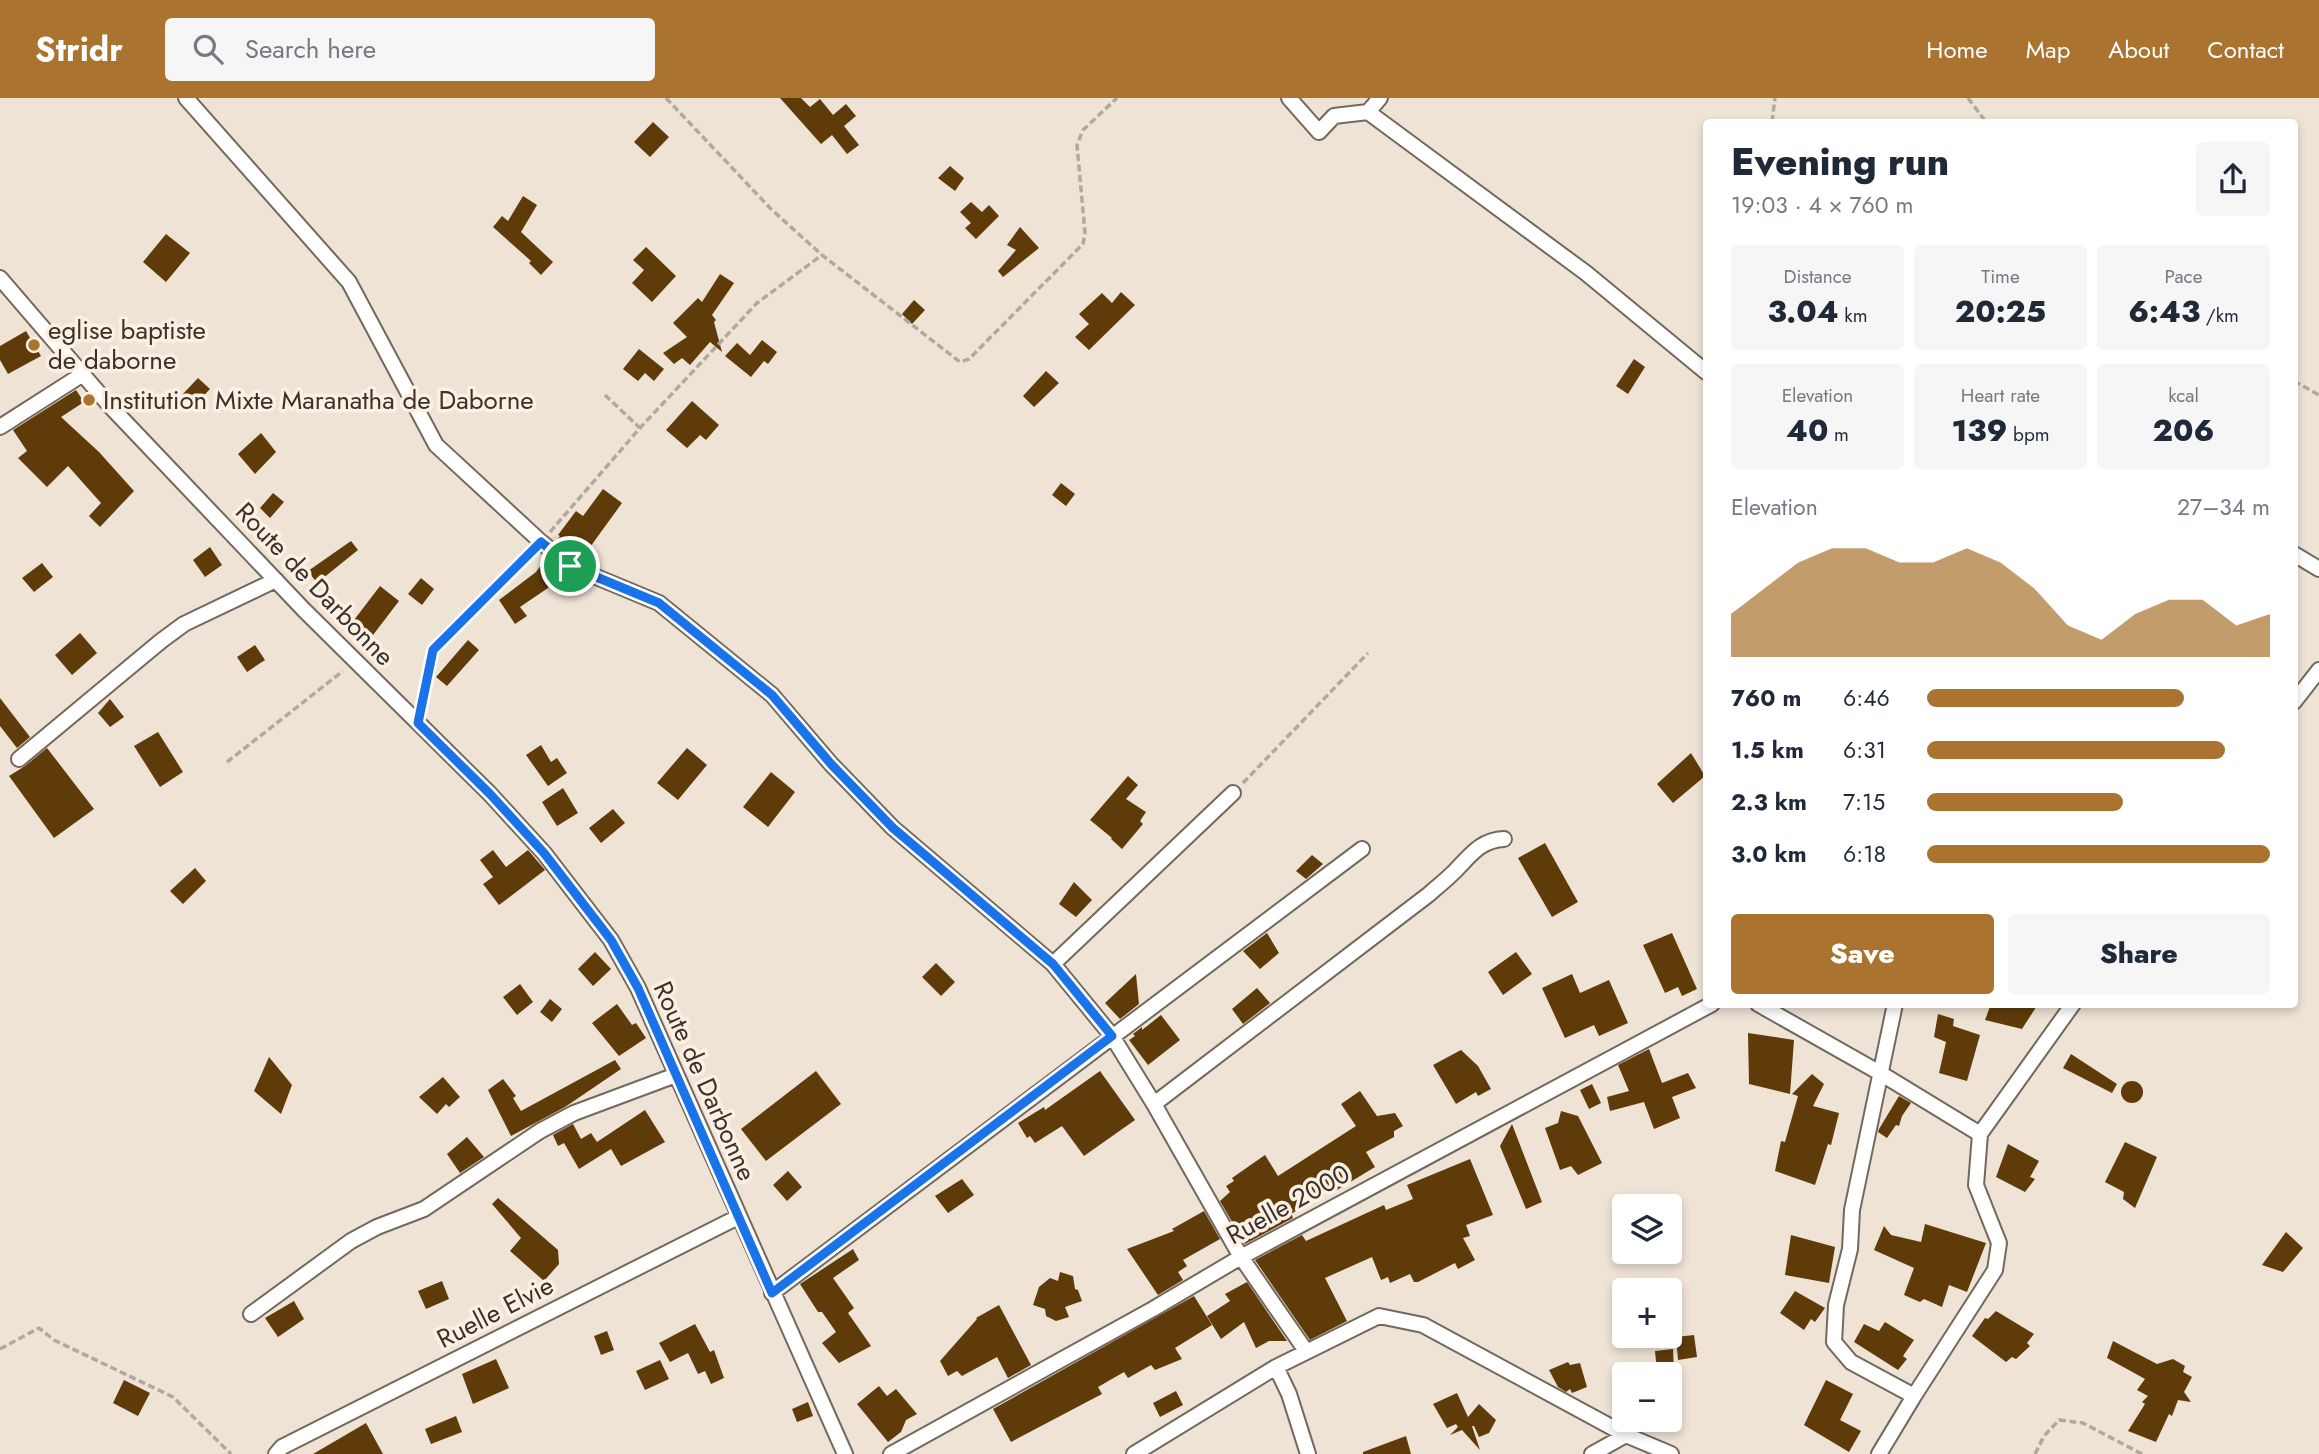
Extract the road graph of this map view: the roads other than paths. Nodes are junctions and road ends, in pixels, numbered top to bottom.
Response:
1 (186, 98) edge
2 (1289, 98) edge
3 (1380, 98) edge
4 (1367, 112) junction
5 (0, 278) edge
6 (1703, 370) edge
7 (83, 374) junction
8 (0, 427) edge
9 (2298, 556) edge
10 (2319, 569) edge
11 (275, 580) junction
12 (2319, 670) edge
13 (2298, 697) edge
14 (19, 759) dead end
15 (1233, 793) road end
16 (1504, 839) dead end
17 (1362, 849) dead end
18 (1053, 964) junction
19 (1705, 1008) edge
20 (1765, 1008) edge
21 (1894, 1008) edge
22 (2070, 1008) edge
23 (1112, 1036) junction
24 (1880, 1073) junction
25 (676, 1075) junction
26 (1154, 1104) junction
27 (1980, 1134) junction
28 (738, 1217) junction
29 (1241, 1257) junction
30 (772, 1293) junction
31 (251, 1314) dead end
32 (1306, 1352) junction
33 (1276, 1367) junction
34 (1913, 1396) junction
35 (1626, 1435) junction
36 (276, 1454) edge
37 (845, 1454) edge
38 (891, 1454) edge
39 (1134, 1454) edge
40 (1308, 1454) edge
41 (1592, 1454) edge
42 (1671, 1454) edge
43 (1879, 1454) edge

1 - 18 street
2 - 4 street
3 - 4 street
4 - 6 street
5 - 7 street, Route de Darbonne
7 - 8 street
7 - 11 street, Route de Darbonne
9 - 10 street
11 - 14 street
11 - 25 street, Route de Darbonne
12 - 13 street
15 - 18 street
16 - 26 street
17 - 23 street
18 - 23 street
19 - 29 street, Ruelle 2000
20 - 24 street
21 - 24 street
22 - 27 street
23 - 26 street
23 - 30 street
24 - 27 street
24 - 34 street
25 - 28 street, Route de Darbonne
25 - 31 street
26 - 29 street
27 - 34 street
28 - 30 street, Route de Darbonne
28 - 36 street, Ruelle Elvie
29 - 32 street
29 - 38 street, Ruelle 2000
30 - 37 street, Route de Darbonne
32 - 33 street
32 - 35 street
33 - 39 street
33 - 40 street
34 - 43 street
35 - 41 street
35 - 42 street

